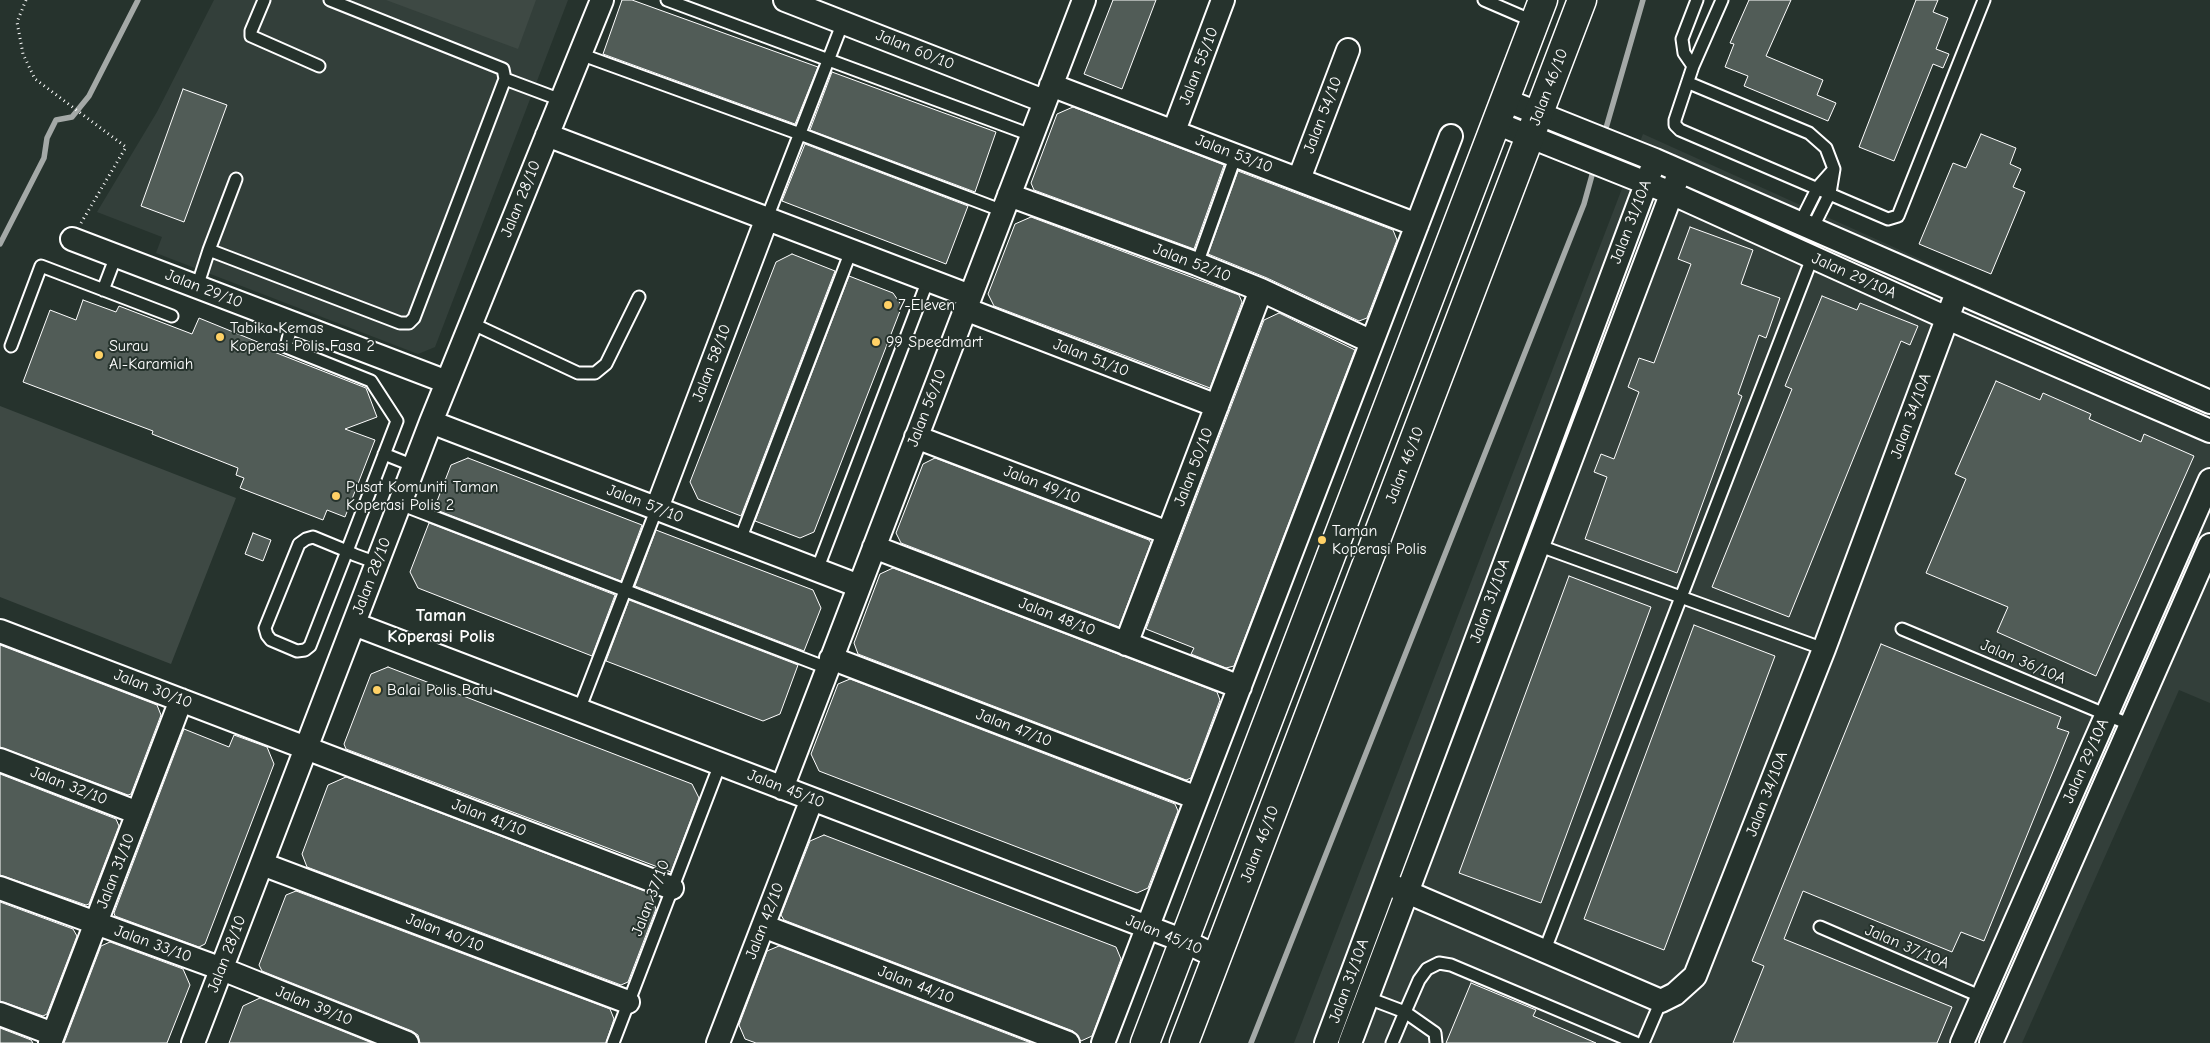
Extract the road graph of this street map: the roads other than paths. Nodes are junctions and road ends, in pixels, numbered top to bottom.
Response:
1 (264, 0) edge
2 (330, 0) edge
3 (602, 0) edge
4 (667, 0) edge
5 (785, 0) edge
6 (1084, 0) edge
7 (1223, 0) edge
8 (1484, 0) edge
9 (1582, 0) edge
10 (1697, 0) edge
11 (1722, 0) edge
12 (1984, 0) edge
13 (1539, 11) edge
14 (842, 22) junction
15 (1348, 50) dead end
16 (580, 54) junction
17 (828, 60) junction
18 (319, 66) dead end
19 (1693, 66) junction
20 (504, 79) junction
21 (1689, 83) junction
22 (1047, 93) junction
23 (561, 100) junction
24 (1501, 111) junction
25 (1535, 125) junction
26 (1174, 131) junction
27 (547, 134) junction
28 (800, 134) junction
29 (1031, 135) junction
30 (1451, 136) dead end
31 (1236, 155) junction
32 (1655, 160) junction
33 (1834, 169) junction
34 (1680, 171) junction
35 (236, 179) dead end
36 (1299, 179) junction
37 (1646, 183) junction
38 (1818, 187) junction
39 (1672, 193) junction
40 (1830, 193) junction
41 (1006, 203) junction
42 (768, 218) junction
43 (1417, 225) junction
44 (1806, 226) junction
45 (72, 239) road end
46 (209, 250) junction
47 (851, 250) junction
48 (116, 256) junction
49 (1812, 258) junction
50 (1197, 264) junction
51 (928, 280) junction
52 (197, 287) junction
53 (103, 290) junction
54 (1261, 290) junction
55 (1957, 292) junction
56 (638, 297) dead end
57 (967, 303) junction
58 (172, 316) dead end
59 (1948, 318) junction
60 (292, 323) junction
61 (471, 323) junction
62 (1372, 342) junction
63 (11, 346) dead end
64 (447, 382) junction
65 (2210, 402) edge
66 (1217, 406) junction
67 (431, 422) junction
68 (2210, 431) edge
69 (916, 437) junction
70 (384, 454) junction
71 (414, 466) junction
72 (2210, 480) edge
73 (400, 504) junction
74 (657, 508) junction
75 (1168, 533) junction
76 (740, 540) junction
77 (2210, 545) edge
78 (1540, 546) junction
79 (874, 547) junction
80 (347, 551) junction
81 (377, 564) junction
82 (817, 570) junction
83 (859, 586) junction
84 (625, 590) junction
85 (1680, 598) junction
86 (354, 624) junction
87 (1902, 629) dead end
88 (0, 631) edge
89 (1126, 644) junction
90 (1824, 649) junction
91 (829, 663) junction
92 (1240, 687) junction
93 (181, 700) junction
94 (580, 710) junction
95 (2107, 714) junction
96 (2131, 724) junction
97 (306, 748) junction
98 (0, 760) edge
99 (720, 764) junction
100 (782, 788) junction
101 (1197, 798) junction
102 (812, 799) junction
103 (138, 813) junction
104 (262, 864) junction
105 (1386, 883) junction
106 (0, 888) edge
107 (672, 888) junction
108 (1407, 893) junction
109 (96, 924) junction
110 (763, 926) junction
111 (1820, 927) dead end
112 (1148, 928) junction
113 (1184, 941) junction
114 (1544, 952) junction
115 (1217, 957) junction
116 (222, 969) junction
117 (1982, 997) junction
118 (1368, 998) junction
119 (1661, 1000) junction
120 (628, 1002) junction
121 (1405, 1012) junction
122 (0, 1014) edge
123 (52, 1039) edge
124 (723, 1042) edge
125 (1630, 1042) edge
126 (193, 1043) edge
127 (407, 1043) edge
128 (613, 1043) edge
129 (1068, 1043) edge
130 (1104, 1043) edge
131 (1145, 1043) edge
132 (1184, 1043) edge
133 (1326, 1043) edge
134 (1350, 1043) edge
135 (1392, 1043) edge
136 (1436, 1043) edge
137 (1643, 1043) edge
138 (1962, 1043) edge
139 (1991, 1043) edge

1 - 18 lane
2 - 20 lane
3 - 16 street, Jalan 28/10
4 - 17 lane
5 - 14 street, Jalan 60/10
6 - 22 street, Jalan 56/10
7 - 26 street, Jalan 55/10
8 - 13 lane
9 - 25 main road, Jalan 46/10
10 - 19 lane
11 - 19 lane
12 - 40 lane
13 - 24 main road
14 - 17 lane
14 - 22 street, Jalan 60/10
15 - 36 street, Jalan 54/10
16 - 23 street, Jalan 28/10
16 - 28 lane
17 - 28 lane
17 - 29 lane
19 - 21 lane
20 - 23 lane
20 - 46 lane
21 - 33 lane
21 - 38 lane
22 - 26 street, Jalan 53/10
22 - 29 street, Jalan 56/10
23 - 27 street, Jalan 28/10
24 - 25 street, Jalan 29/10A
24 - 113 main road
25 - 32 street, Jalan 29/10A
25 - 37 street, Jalan 29/10A
25 - 115 main road, Jalan 46/10
26 - 31 street, Jalan 53/10
27 - 42 street
27 - 61 street, Jalan 28/10
28 - 41 lane
28 - 42 lane
29 - 41 street, Jalan 56/10
30 - 43 street
31 - 36 street, Jalan 53/10
31 - 50 lane
32 - 34 street, Jalan 29/10A
32 - 37 street, Jalan 31/10A
33 - 38 lane
33 - 40 lane
34 - 39 street, Jalan 31/10A
34 - 44 street, Jalan 29/10A
35 - 46 lane
36 - 43 street, Jalan 53/10
37 - 39 street, Jalan 29/10A
37 - 105 street, Jalan 31/10A
38 - 40 lane
38 - 44 lane
39 - 49 street, Jalan 29/10A
39 - 78 street, Jalan 31/10A
40 - 44 lane
41 - 50 street, Jalan 52/10
41 - 57 street, Jalan 56/10
42 - 47 street
42 - 74 street, Jalan 58/10
43 - 62 street
44 - 55 street, Jalan 29/10A
45 - 48 street, Jalan 29/10
46 - 52 lane
47 - 51 street
47 - 76 lane
48 - 52 street, Jalan 29/10
48 - 53 lane
49 - 59 street, Jalan 29/10A
49 - 85 lane
50 - 54 street, Jalan 52/10
51 - 57 street
51 - 82 lane
52 - 60 street, Jalan 29/10
53 - 58 lane
53 - 63 lane
54 - 62 street, Jalan 52/10
54 - 66 street, Jalan 50/10
55 - 59 street, Jalan 34/10A
55 - 65 street, Jalan 29/10A
56 - 61 lane
57 - 66 street, Jalan 51/10
57 - 69 street, Jalan 56/10
59 - 68 street, Jalan 29/10A
59 - 90 street, Jalan 34/10A
60 - 64 street, Jalan 29/10
60 - 70 lane
61 - 64 street, Jalan 28/10
62 - 92 street
64 - 67 street, Jalan 28/10
66 - 75 street, Jalan 50/10
67 - 71 street, Jalan 28/10
67 - 74 street, Jalan 57/10
69 - 75 street, Jalan 49/10
69 - 79 street, Jalan 56/10
70 - 71 lane
70 - 80 lane
71 - 73 street, Jalan 28/10
72 - 95 street, Jalan 29/10A
73 - 81 street, Jalan 28/10
73 - 84 lane
74 - 76 street, Jalan 57/10
74 - 84 lane
75 - 89 street, Jalan 50/10
76 - 82 street, Jalan 57/10
77 - 96 street, Jalan 29/10A
78 - 85 lane
78 - 108 street, Jalan 31/10A
79 - 83 street, Jalan 56/10
79 - 89 street, Jalan 48/10
80 - 80 lane
80 - 81 lane
81 - 86 street, Jalan 28/10
82 - 83 street, Jalan 57/10
83 - 91 street, Jalan 56/10
84 - 91 lane
84 - 94 lane
85 - 90 lane
85 - 114 lane
86 - 94 street, Jalan 45/10
86 - 97 street, Jalan 28/10
87 - 95 lane, Jalan 36/10A
88 - 93 street, Jalan 30/10
89 - 92 street, Jalan 48/10
90 - 119 street, Jalan 34/10A
91 - 100 street, Jalan 56/10
91 - 101 street, Jalan 47/10
92 - 101 street
93 - 97 street, Jalan 30/10
93 - 103 street, Jalan 31/10
94 - 99 street, Jalan 45/10
95 - 96 lane, Jalan 36/10A
95 - 117 street, Jalan 29/10A
96 - 139 street, Jalan 29/10A
97 - 104 street, Jalan 28/10
97 - 107 street, Jalan 41/10
98 - 103 street, Jalan 32/10
99 - 100 street, Jalan 45/10
99 - 107 lane, Jalan 37/10
100 - 102 street, Jalan 45/10
101 - 112 street
102 - 110 street, Jalan 42/10
102 - 112 street, Jalan 45/10
103 - 109 street, Jalan 31/10
104 - 116 street, Jalan 28/10
104 - 120 street, Jalan 40/10
105 - 108 street
105 - 133 street, Jalan 31/10A
106 - 109 street, Jalan 33/10
107 - 120 lane, Jalan 37/10
108 - 114 street
108 - 118 street, Jalan 31/10A
109 - 116 street, Jalan 33/10
109 - 123 street, Jalan 31/10
110 - 124 street, Jalan 42/10
110 - 129 street, Jalan 44/10
111 - 117 lane, Jalan 37/10A
112 - 113 street, Jalan 45/10
112 - 130 street
113 - 115 street, Jalan 45/10
113 - 131 main road
114 - 119 street
115 - 132 main road, Jalan 46/10
116 - 126 street, Jalan 28/10
116 - 127 street, Jalan 39/10
117 - 138 street, Jalan 29/10A
118 - 121 lane
118 - 134 street, Jalan 31/10A
119 - 137 lane
120 - 128 lane, Jalan 37/10
121 - 125 lane
121 - 135 lane
121 - 136 lane
122 - 123 street

